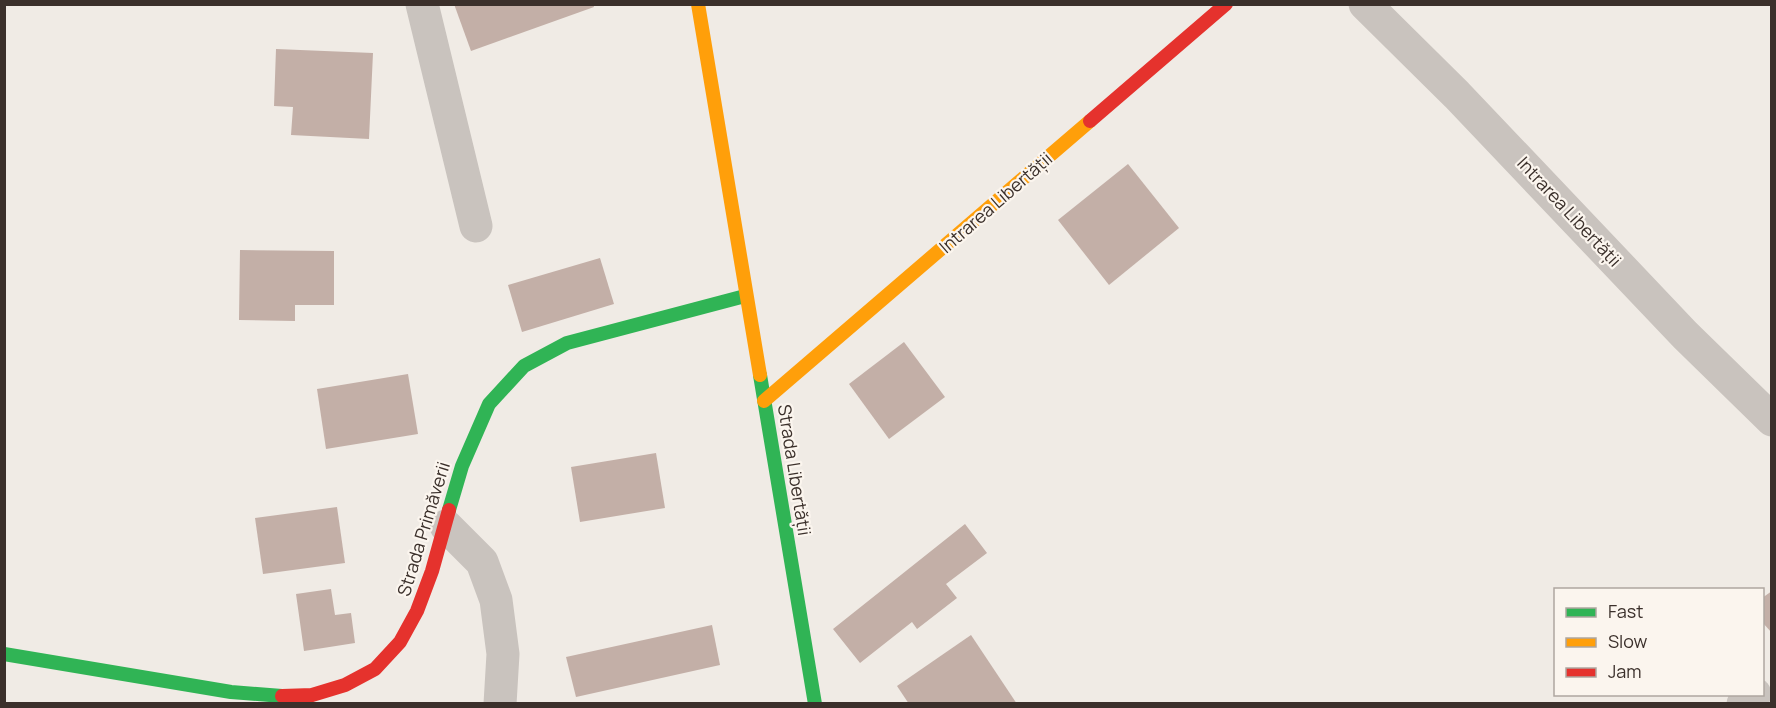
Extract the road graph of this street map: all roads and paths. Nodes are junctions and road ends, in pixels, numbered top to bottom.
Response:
1 (422, 4) edge
2 (698, 4) edge
3 (1226, 4) edge
4 (1365, 4) edge
5 (476, 226) dead end
6 (745, 296) junction
7 (764, 401) junction
8 (1772, 420) edge
9 (446, 526) junction
10 (4, 654) edge
11 (230, 698) edge
12 (500, 704) edge
13 (815, 704) edge

1 - 5 street
2 - 6 street, Strada Libertății
3 - 7 street, Intrarea Libertății
4 - 8 street, Intrarea Libertății
6 - 7 street, Strada Libertății
6 - 9 street, Strada Primăverii
7 - 13 street, Strada Libertății
9 - 11 street, Strada Primăverii
9 - 12 street
10 - 11 street, Strada Primăverii

